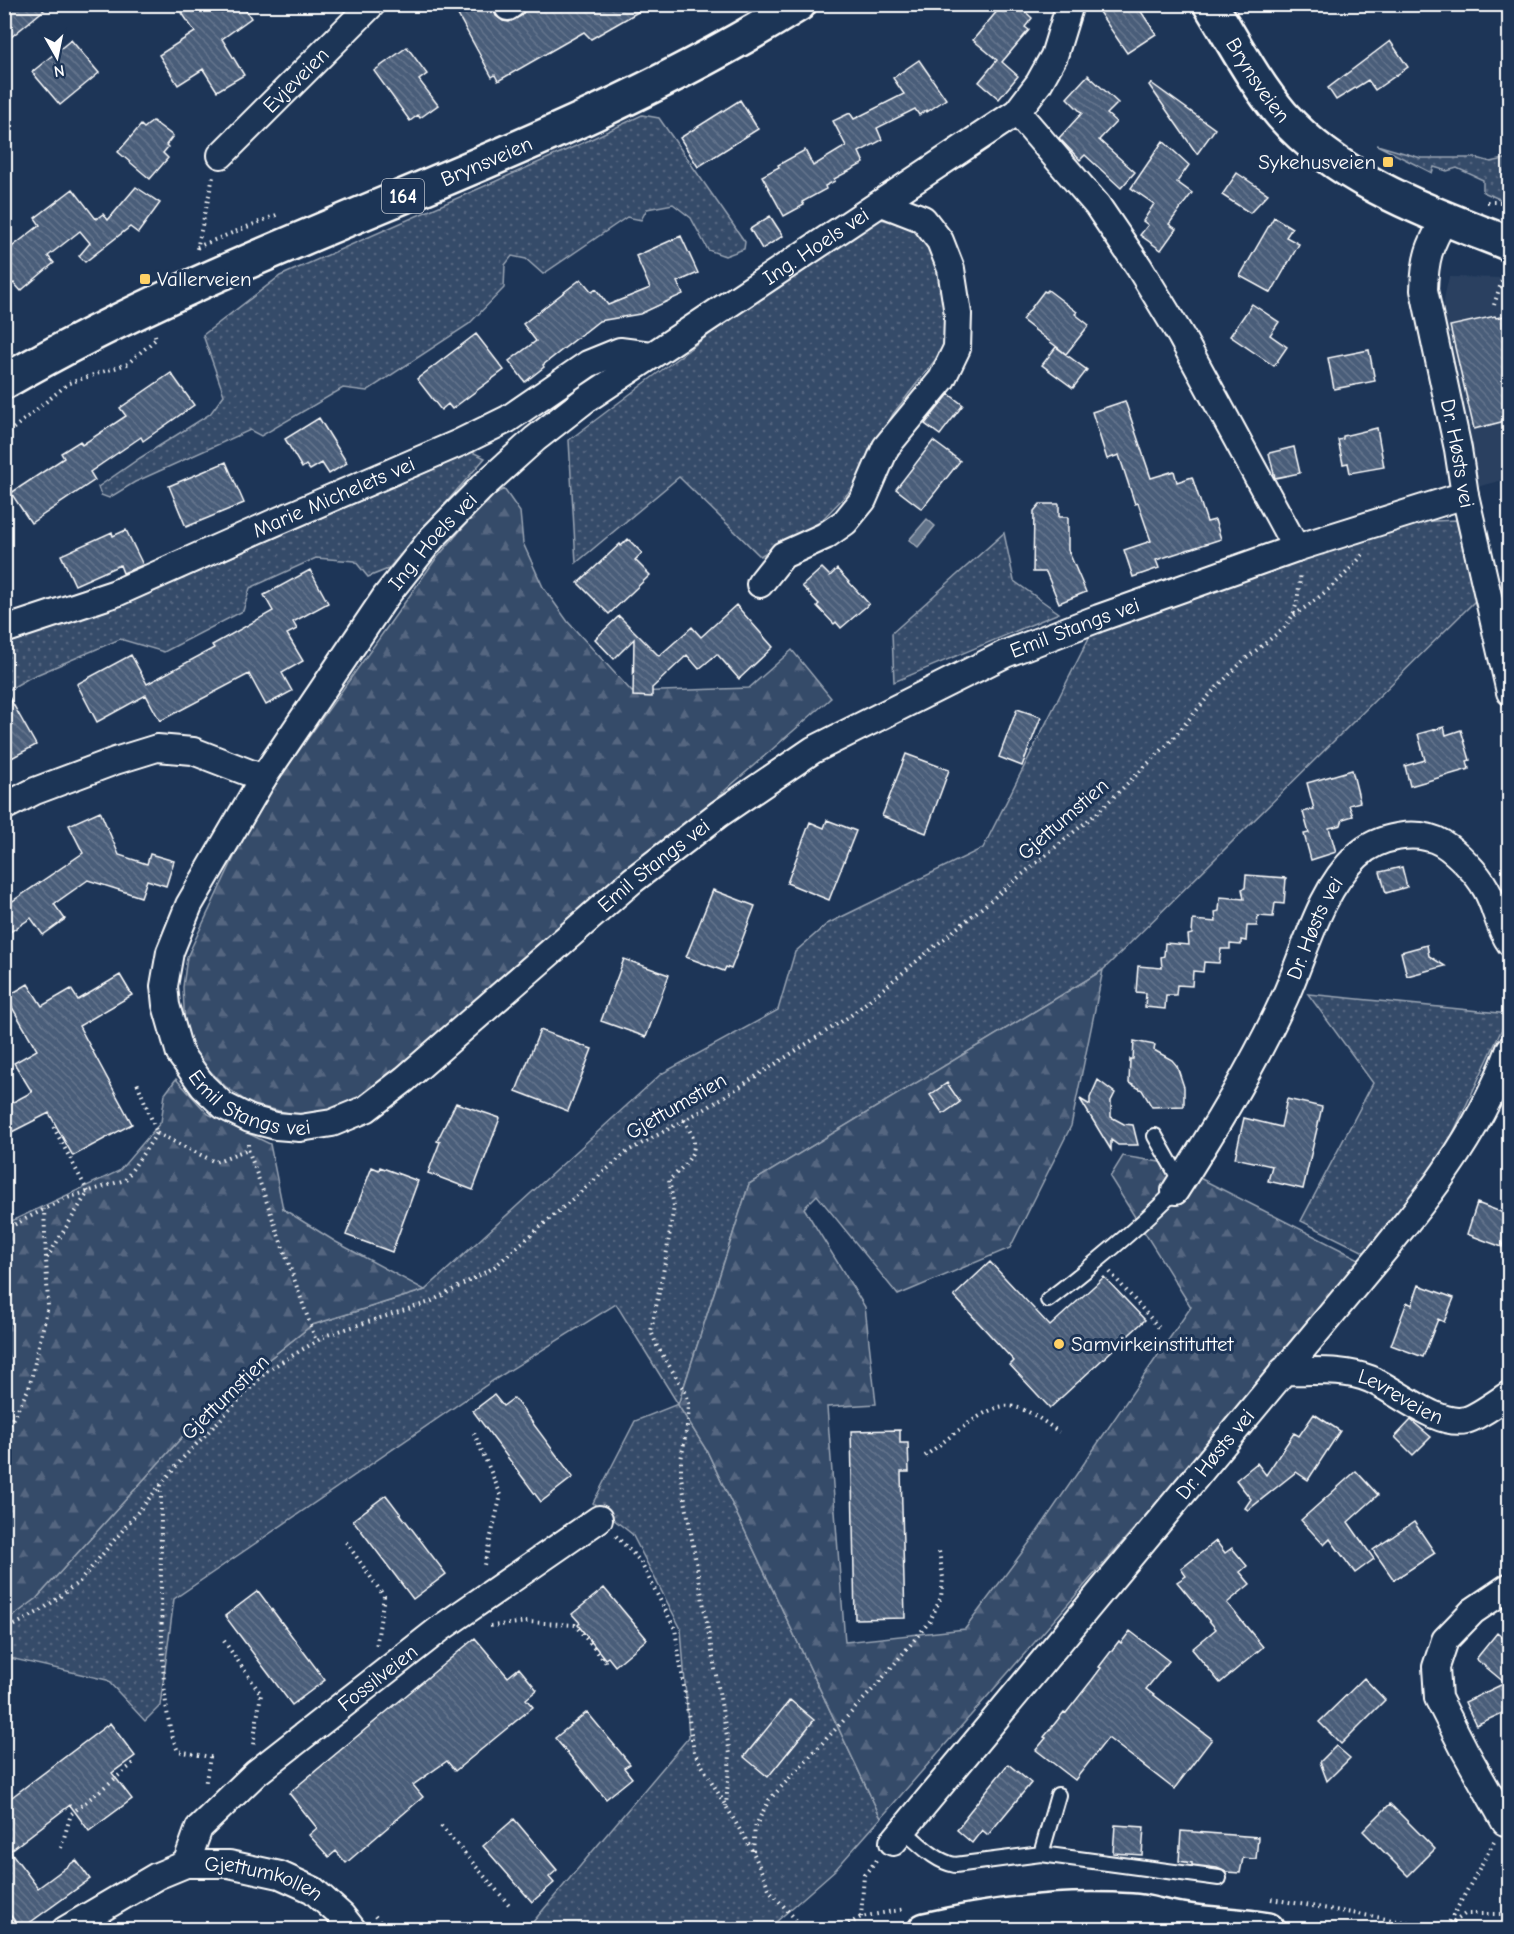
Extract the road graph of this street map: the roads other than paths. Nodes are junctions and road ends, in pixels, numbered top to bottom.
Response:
1 (372, 4) edge
2 (799, 4) edge
3 (1070, 4) edge
4 (1210, 4) edge
5 (1017, 112) junction
6 (221, 156) road end
7 (882, 203) junction
8 (1445, 218) junction
9 (1508, 256) edge
10 (651, 356) junction
11 (4, 382) edge
12 (1465, 495) junction
13 (1296, 548) junction
14 (760, 584) dead end
15 (4, 630) edge
16 (1509, 692) edge
17 (263, 778) junction
18 (4, 807) edge
19 (1509, 944) edge
20 (1509, 1049) edge
21 (1155, 1136) dead end
22 (1178, 1187) junction
23 (1048, 1300) dead end
24 (1283, 1371) junction
25 (1509, 1395) edge
26 (599, 1519) road end
27 (1509, 1586) edge
28 (1058, 1795) dead end
29 (1505, 1822) road end
30 (898, 1836) joint
31 (1041, 1854) junction
32 (186, 1864) junction
33 (1219, 1878) dead end
34 (1182, 1921) junction
35 (65, 1929) edge
36 (352, 1929) edge
37 (925, 1929) edge
38 (1087, 1929) edge
39 (1268, 1929) edge

1 - 6 street, Evjeveien
2 - 11 main road, Brynsveien / 164
3 - 5 street, Ing. Hoels vei
4 - 8 main road, Brynsveien
5 - 7 street, Ing. Hoels vei
5 - 13 street
7 - 10 street, Ing. Hoels vei
7 - 14 street, Ing. Hoels vei
8 - 9 main road, Brynsveien
8 - 12 street, Dr. Høsts vei
10 - 15 street, Marie Michelets vei
10 - 17 street, Ing. Hoels vei
12 - 13 street, Emil Stangs vei
12 - 16 street, Dr. Høsts vei
13 - 17 street, Emil Stangs vei
17 - 18 street
19 - 22 street, Dr. Høsts vei
20 - 24 street, Dr. Høsts vei
21 - 22 lane
22 - 23 lane
24 - 25 street, Levreveien
24 - 30 street, Dr. Høsts vei
26 - 32 street, Fossilveien
27 - 29 street
28 - 31 lane
30 - 31 lane
31 - 33 lane
32 - 35 street, Gjettumkollen
32 - 36 street, Gjettumkollen
34 - 37 main road
34 - 38 main road
34 - 39 main road

